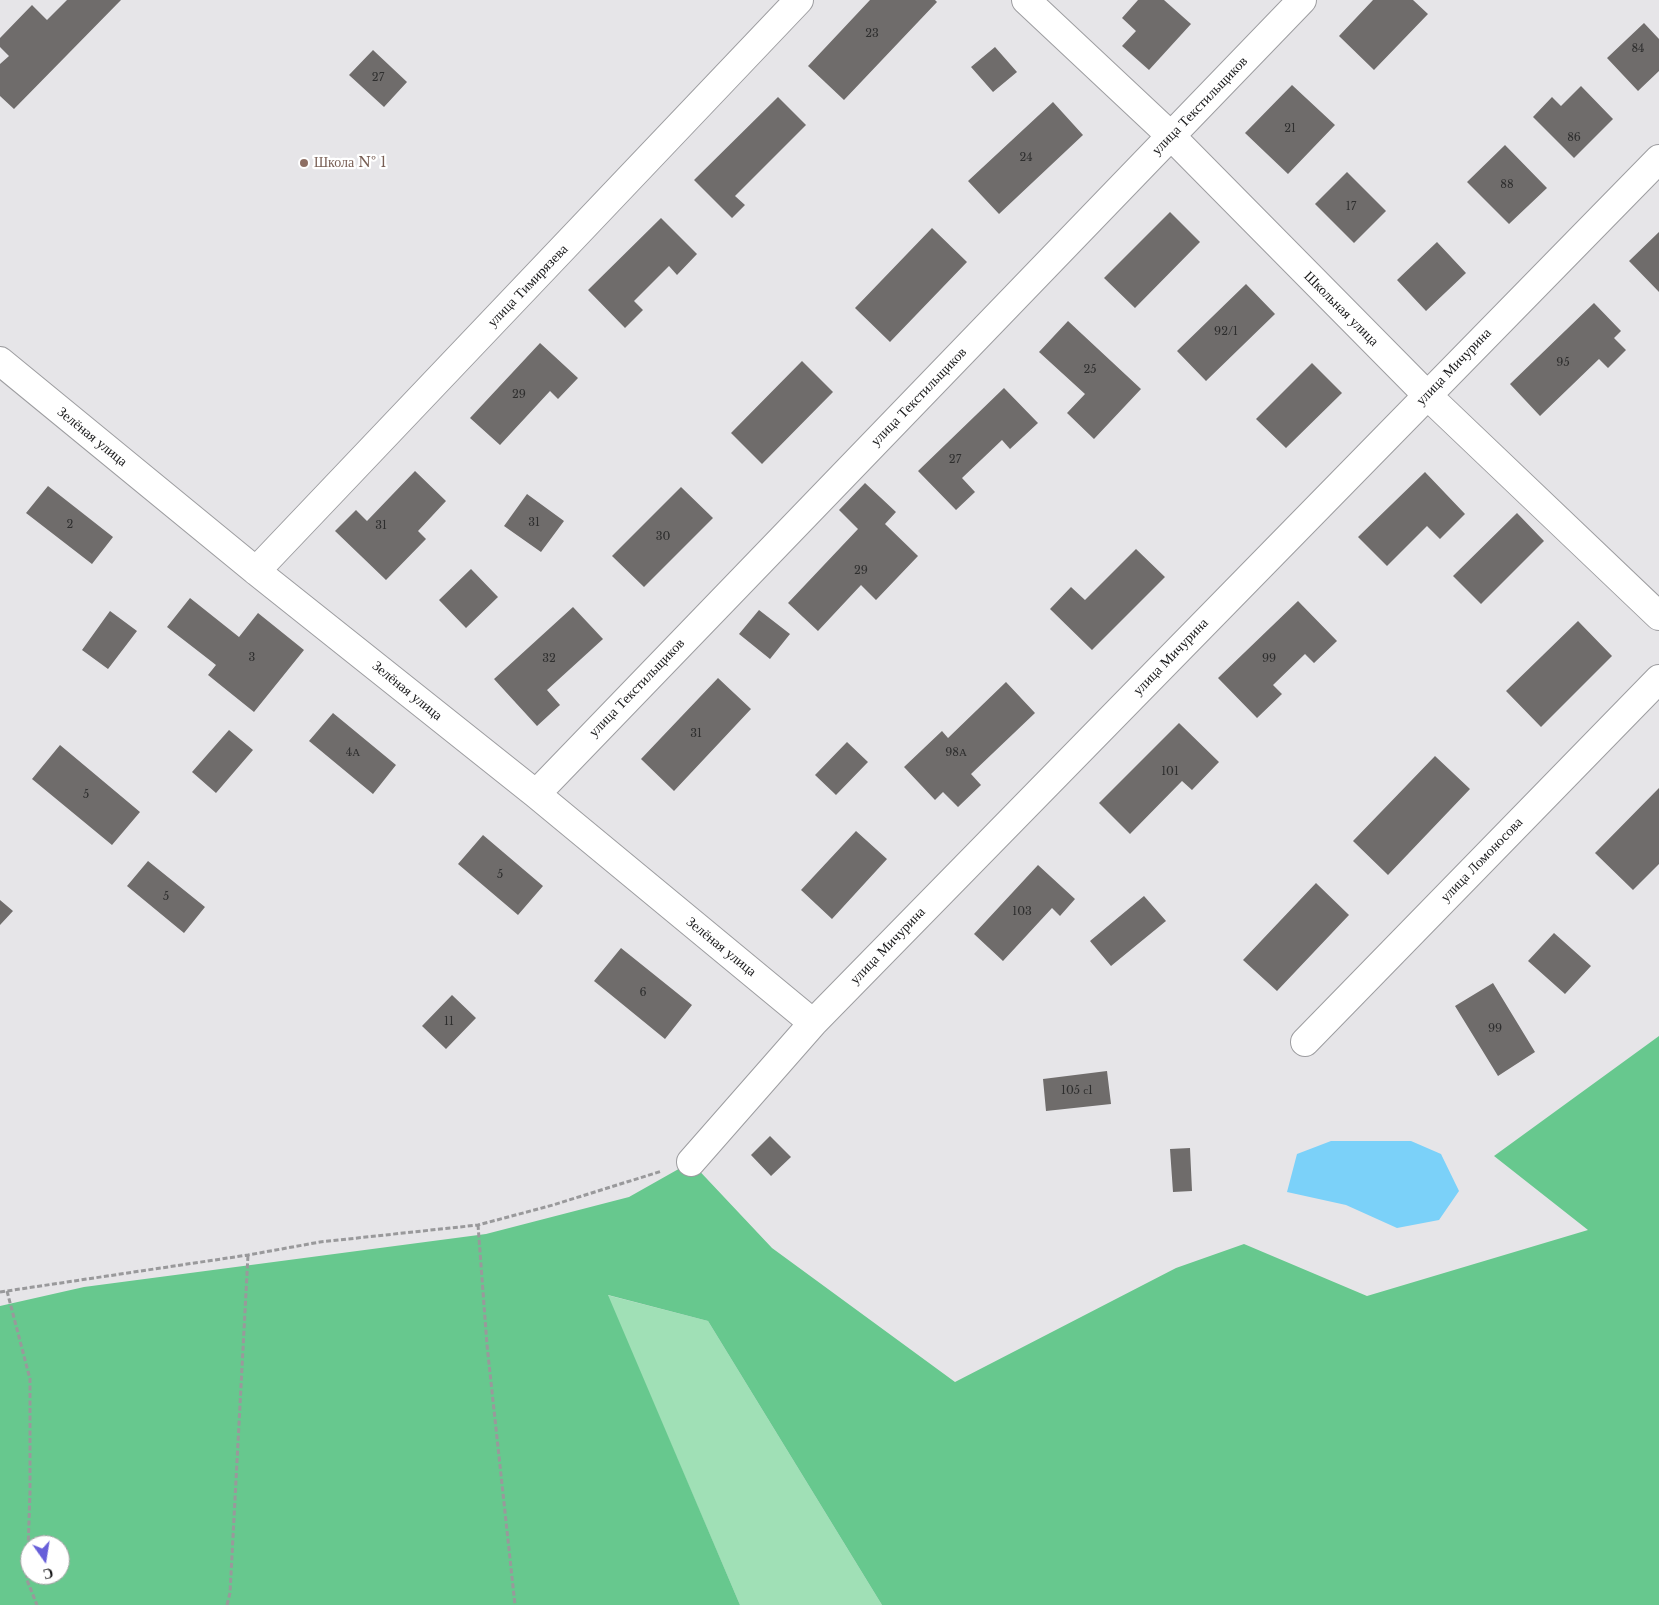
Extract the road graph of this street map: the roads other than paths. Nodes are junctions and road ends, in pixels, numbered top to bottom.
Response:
1 (799, 0) edge
2 (1026, 0) edge
3 (1302, 0) edge
4 (1171, 136) junction
5 (1659, 159) edge
6 (0, 361) edge
7 (1427, 395) junction
8 (256, 571) junction
9 (1659, 616) edge
10 (1659, 679) edge
11 (536, 794) junction
12 (813, 1023) junction
13 (1306, 1042) dead end
14 (691, 1162) road end

1 - 8 street, улица Тимирязева
2 - 4 street, Школьная улица
3 - 4 street, улица Текстильщиков
4 - 7 street, Школьная улица
4 - 11 street, улица Текстильщиков
5 - 7 street, улица Мичурина
6 - 8 street, Зелёная улица
7 - 9 street, Школьная улица
7 - 12 street, улица Мичурина
8 - 11 street, Зелёная улица
10 - 13 street, улица Ломоносова
11 - 12 street, Зелёная улица
12 - 14 street, улица Мичурина

